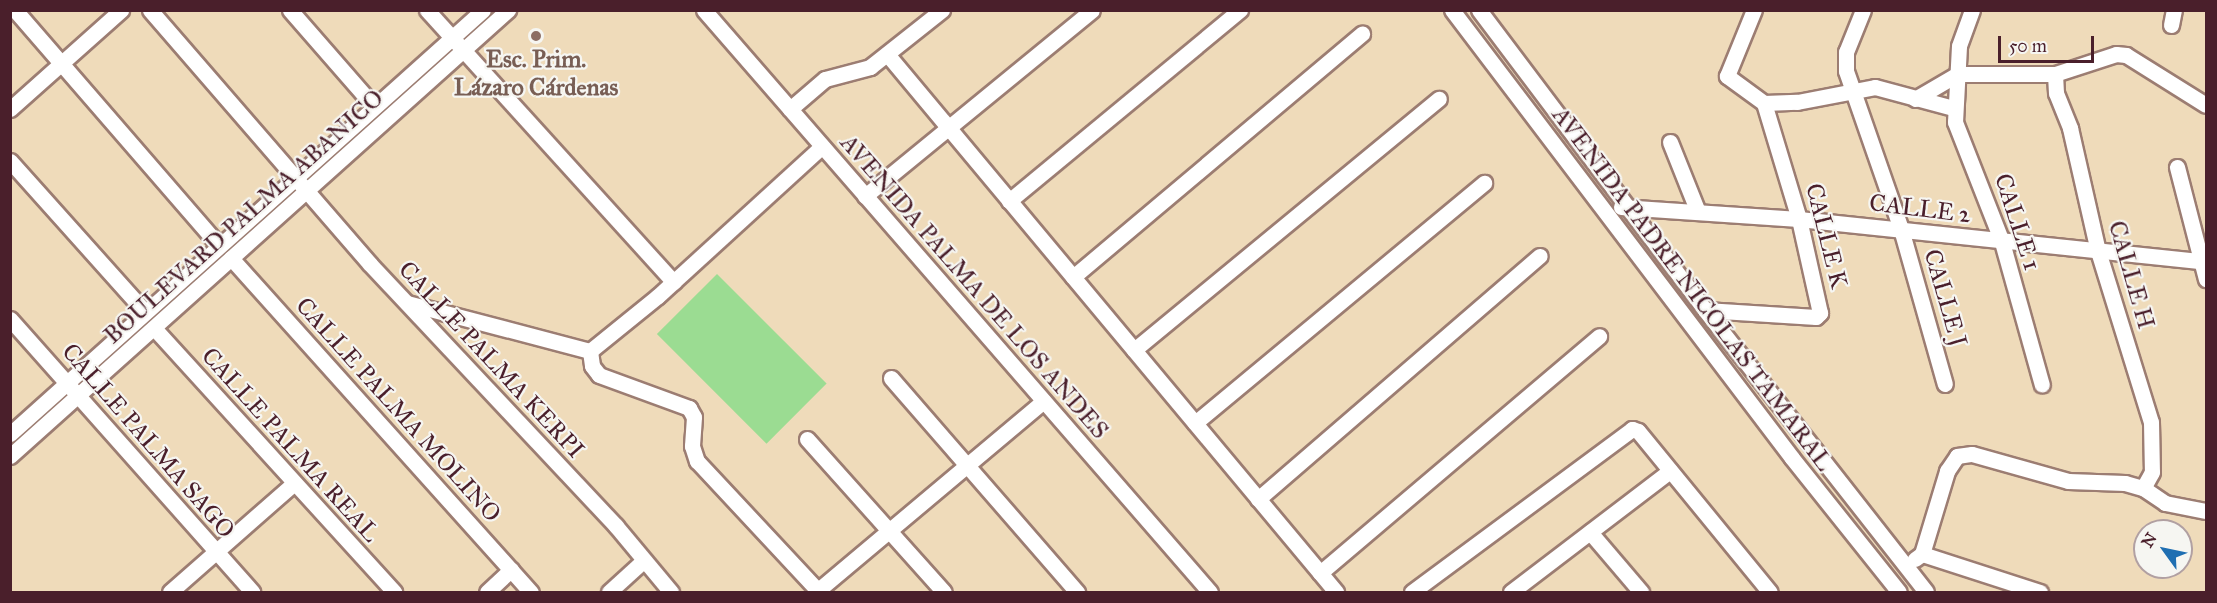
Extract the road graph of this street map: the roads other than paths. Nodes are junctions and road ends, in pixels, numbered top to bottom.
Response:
1 (15, 10) edge
2 (121, 10) edge
3 (150, 10) edge
4 (290, 10) edge
5 (427, 10) edge
6 (483, 10) edge
7 (508, 10) edge
8 (704, 10) edge
9 (942, 10) edge
10 (1092, 10) edge
11 (1240, 10) edge
12 (1452, 10) edge
13 (1479, 10) edge
14 (1754, 10) edge
15 (1863, 10) edge
16 (1972, 10) edge
17 (1362, 34) dead end
18 (452, 38) junction
19 (463, 51) junction
20 (887, 54) junction
21 (62, 63) junction
22 (1958, 74) junction
23 (2055, 74) junction
24 (1853, 89) junction
25 (1438, 99) dead end
26 (1915, 99) junction
27 (1764, 103) junction
28 (373, 105) junction
29 (2206, 105) edge
30 (1953, 108) junction
31 (10, 109) edge
32 (790, 109) junction
33 (949, 129) junction
34 (1670, 142) dead end
35 (822, 146) junction
36 (10, 161) edge
37 (2176, 167) dead end
38 (295, 175) junction
39 (1484, 183) dead end
40 (308, 188) junction
41 (866, 196) junction
42 (1010, 201) junction
43 (1599, 207) junction
44 (1627, 208) junction
45 (1698, 212) junction
46 (1799, 219) junction
47 (1901, 229) junction
48 (2002, 242) junction
49 (218, 244) junction
50 (2098, 251) junction
51 (1540, 256) dead end
52 (231, 258) junction
53 (2204, 262) edge
54 (1072, 277) junction
55 (2206, 279) edge
56 (674, 282) junction
57 (407, 303) junction
58 (1705, 310) junction
59 (144, 311) junction
60 (10, 319) edge
61 (154, 328) junction
62 (1599, 336) dead end
63 (1134, 350) junction
64 (590, 351) junction
65 (891, 378) dead end
66 (67, 383) junction
67 (1945, 384) dead end
68 (2042, 385) dead end
69 (78, 398) junction
70 (1044, 401) junction
71 (1195, 423) junction
72 (10, 434) edge
73 (807, 439) dead end
74 (10, 456) edge
75 (967, 466) junction
76 (1670, 471) junction
77 (293, 484) junction
78 (2143, 488) junction
79 (1258, 499) junction
80 (2206, 511) edge
81 (888, 532) junction
82 (1590, 532) junction
83 (216, 553) junction
84 (1922, 554) junction
85 (643, 561) junction
86 (1906, 567) junction
87 (511, 570) junction
88 (1320, 573) junction
89 (170, 592) edge
90 (252, 592) edge
91 (393, 592) edge
92 (487, 592) edge
93 (531, 592) edge
94 (609, 592) edge
95 (671, 592) edge
96 (818, 592) edge
97 (944, 592) edge
98 (1077, 592) edge
99 (1210, 592) edge
100 (1336, 592) edge
101 (1412, 592) edge
102 (1511, 592) edge
103 (1641, 592) edge
104 (1770, 592) edge
105 (1899, 592) edge
106 (1926, 592) edge
107 (2040, 592) edge

1 - 21 street
2 - 21 street
3 - 38 street
4 - 28 street
5 - 18 street
6 - 18 street, BOULEVARD PALMA ABANICO
7 - 19 street, BOULEVARD PALMA ABANICO
8 - 32 street, AVENIDA PALMA DE LOS ANDES
9 - 20 street
10 - 33 street
11 - 42 street
12 - 43 street, AVENIDA PADRE NICOLAS TAMARAL
13 - 44 street, AVENIDA PADRE NICOLAS TAMARAL
14 - 27 street
15 - 24 street, CALLE J
16 - 22 street, CALLE 1
17 - 54 street
18 - 19 street
18 - 28 street, BOULEVARD PALMA ABANICO
19 - 40 street, BOULEVARD PALMA ABANICO
19 - 56 street
20 - 32 street
20 - 33 street
21 - 31 street
21 - 49 street
22 - 23 street
22 - 26 street
22 - 30 street, CALLE 1
23 - 29 street
23 - 50 street, CALLE H
24 - 26 street
24 - 27 street
24 - 47 street, CALLE J
25 - 63 street
26 - 30 street
27 - 46 street, CALLE K
28 - 38 street, BOULEVARD PALMA ABANICO
30 - 48 street, CALLE 1
32 - 35 street, AVENIDA PALMA DE LOS ANDES
33 - 41 street
33 - 42 street
34 - 45 street
35 - 41 street, AVENIDA PALMA DE LOS ANDES
35 - 56 street
36 - 59 street
37 - 53 street
38 - 40 street, CALLE PALMA KERPI
38 - 49 street, BOULEVARD PALMA ABANICO
39 - 71 street
40 - 52 street, BOULEVARD PALMA ABANICO
40 - 57 street, CALLE PALMA KERPI
41 - 70 street, AVENIDA PALMA DE LOS ANDES
42 - 54 street
43 - 44 street, CALLE 2
43 - 105 street, AVENIDA PADRE NICOLAS TAMARAL
44 - 45 street, CALLE 2
44 - 58 street, AVENIDA PADRE NICOLAS TAMARAL
45 - 46 street, CALLE 2
46 - 47 street, CALLE 2
46 - 58 street, CALLE K
47 - 48 street, CALLE 2
47 - 67 street, CALLE J
48 - 50 street, CALLE 2
48 - 68 street, CALLE 1
49 - 59 street, BOULEVARD PALMA ABANICO
50 - 53 street, CALLE 2
50 - 78 street, CALLE H
51 - 79 street
52 - 61 street, BOULEVARD PALMA ABANICO
52 - 87 street, CALLE PALMA MOLINO
53 - 55 street
54 - 63 street
56 - 64 street
57 - 64 street
57 - 85 street, CALLE PALMA KERPI
58 - 86 street, AVENIDA PADRE NICOLAS TAMARAL
59 - 66 street, BOULEVARD PALMA ABANICO
60 - 66 street, CALLE PALMA SAGO
61 - 69 street, BOULEVARD PALMA ABANICO
61 - 77 street, CALLE PALMA REAL
62 - 88 street
63 - 71 street
64 - 96 street
65 - 75 street
66 - 69 street, CALLE PALMA SAGO
66 - 72 street, BOULEVARD PALMA ABANICO
69 - 74 street, BOULEVARD PALMA ABANICO
69 - 83 street, CALLE PALMA SAGO
70 - 75 street
70 - 99 street, AVENIDA PALMA DE LOS ANDES
71 - 79 street
73 - 81 street
75 - 81 street
75 - 98 street
76 - 82 street
76 - 101 street
76 - 104 street
77 - 83 street
77 - 91 street, CALLE PALMA REAL
78 - 80 street
78 - 84 street
79 - 88 street
81 - 96 street
81 - 97 street
82 - 102 street
82 - 103 street
83 - 89 street
83 - 90 street, CALLE PALMA SAGO
84 - 86 street
84 - 107 street
85 - 94 street
85 - 95 street, CALLE PALMA KERPI
86 - 106 street, AVENIDA PADRE NICOLAS TAMARAL
87 - 92 street
87 - 93 street, CALLE PALMA MOLINO
88 - 100 street

